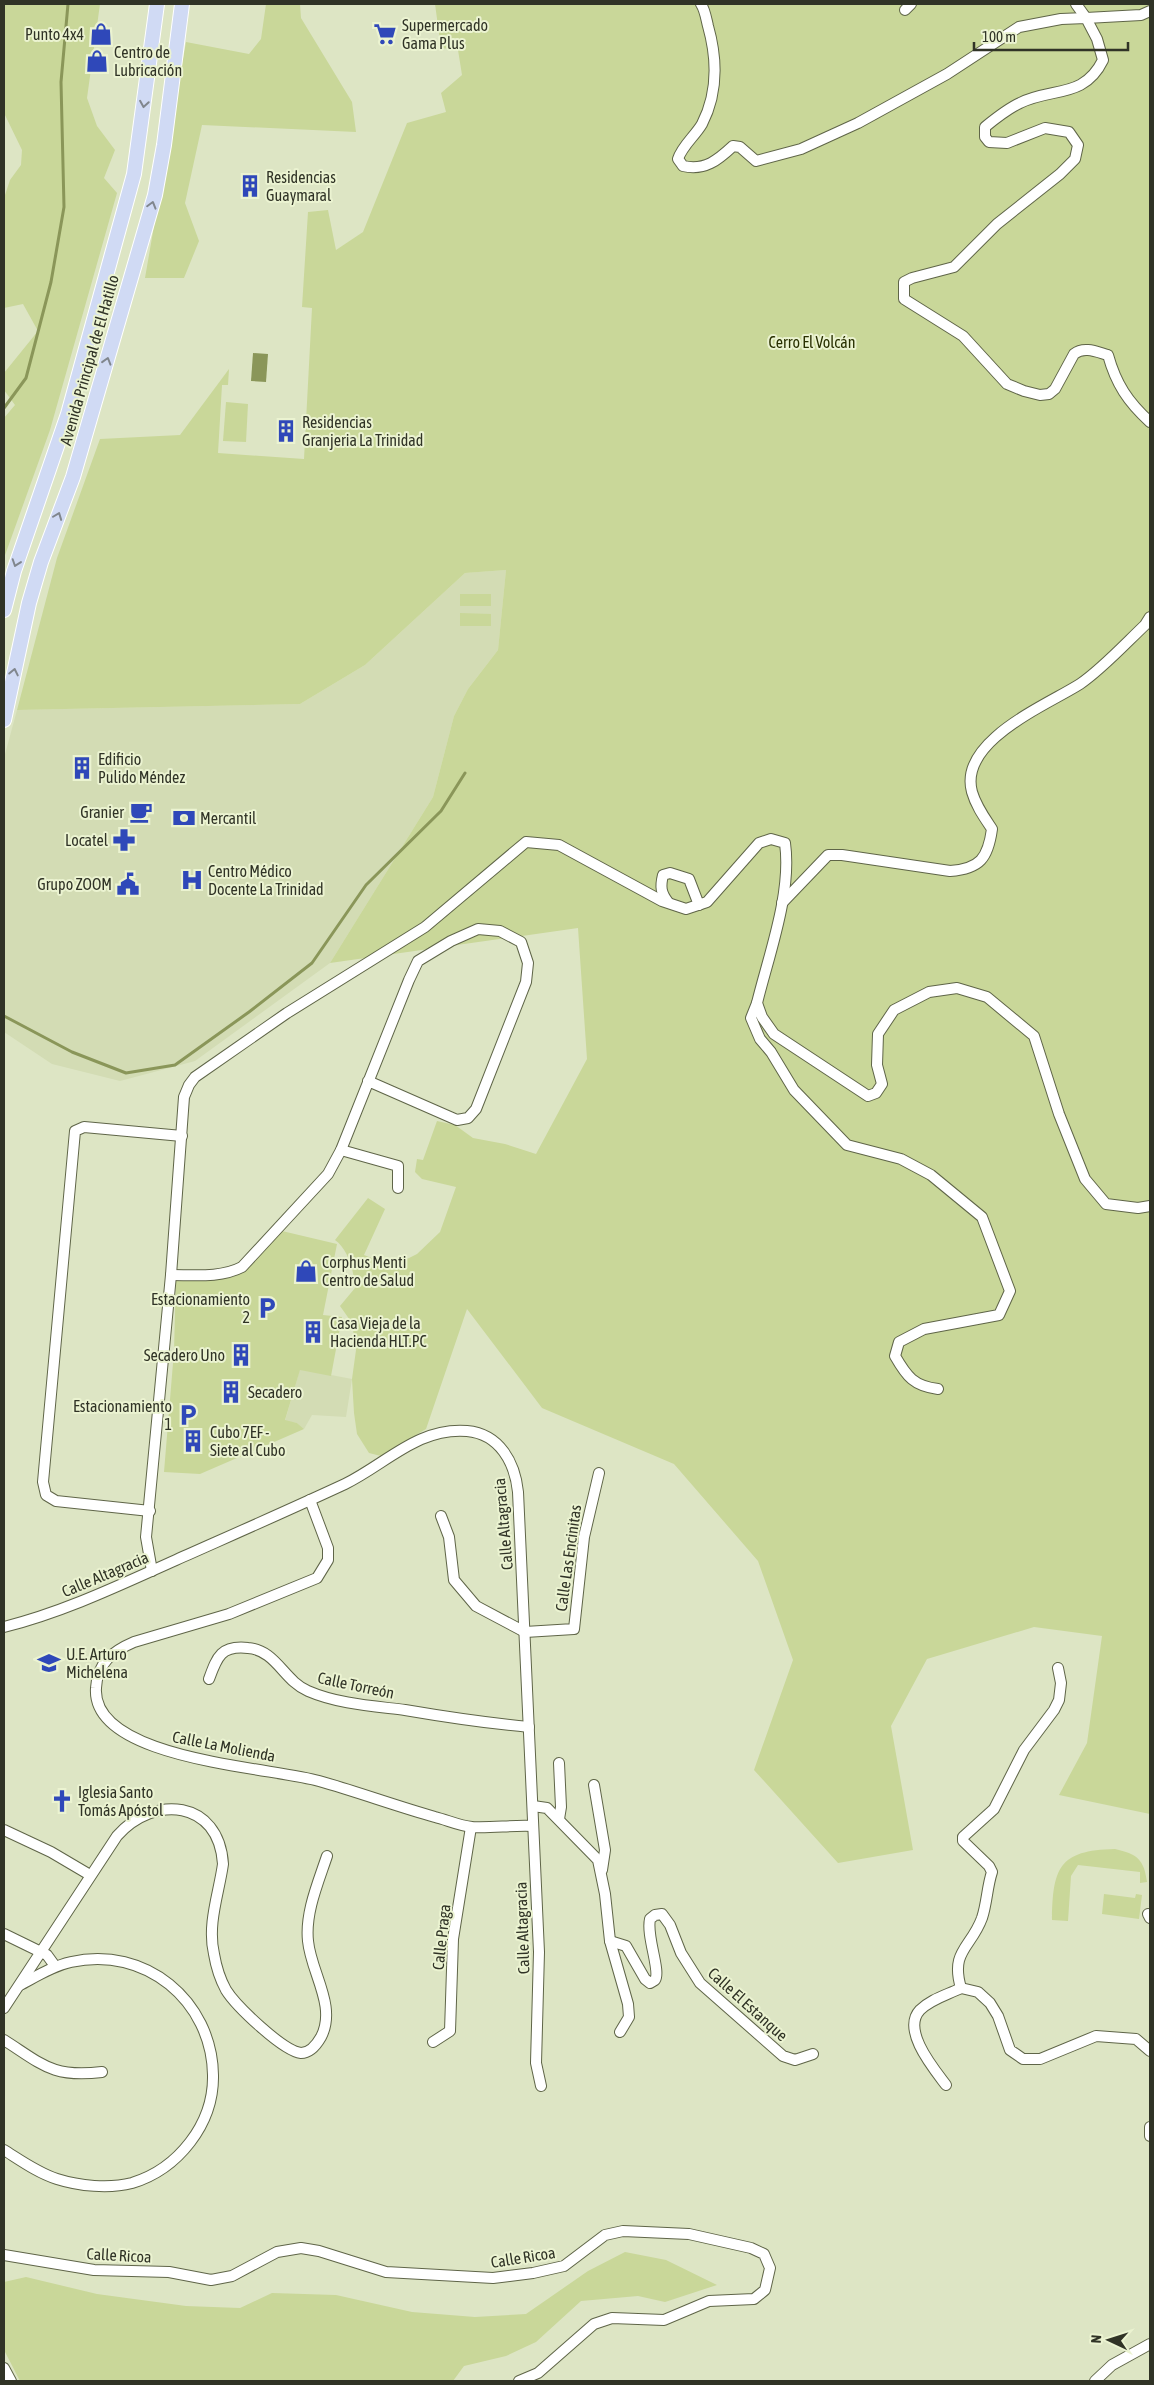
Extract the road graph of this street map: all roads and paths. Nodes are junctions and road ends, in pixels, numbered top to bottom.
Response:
1 (157, 4) edge
2 (182, 4) edge
3 (701, 4) edge
4 (1076, 4) edge
5 (1150, 11) edge
6 (1086, 18) junction
7 (1150, 422) edge
8 (4, 610) edge
9 (1150, 617) edge
10 (4, 720) edge
11 (669, 903) junction
12 (782, 903) junction
13 (699, 904) junction
14 (757, 1002) junction
15 (368, 1081) junction
16 (182, 1136) junction
17 (341, 1150) junction
18 (398, 1188) dead end
19 (1150, 1206) edge
20 (171, 1275) junction
21 (938, 1389) dead end
22 (599, 1473) dead end
23 (310, 1500) junction
24 (150, 1511) junction
25 (440, 1516) dead end
26 (152, 1571) junction
27 (4, 1627) edge
28 (525, 1632) junction
29 (1058, 1668) dead end
30 (208, 1679) dead end
31 (529, 1726) junction
32 (559, 1763) dead end
33 (594, 1785) dead end
34 (533, 1806) junction
35 (559, 1819) junction
36 (533, 1826) junction
37 (471, 1827) junction
38 (4, 1830) edge
39 (327, 1856) dead end
40 (601, 1872) junction
41 (90, 1875) junction
42 (4, 1934) edge
43 (610, 1942) junction
44 (39, 1953) junction
45 (53, 1968) junction
46 (19, 1985) junction
47 (961, 1988) junction
48 (4, 2008) edge
49 (620, 2032) dead end
50 (4, 2040) edge
51 (433, 2042) dead end
52 (1150, 2051) edge
53 (813, 2054) dead end
54 (102, 2072) dead end
55 (946, 2085) dead end
56 (541, 2086) dead end
57 (1150, 2127) edge
58 (1150, 2136) edge
59 (4, 2150) edge
60 (4, 2255) edge
61 (1150, 2344) edge
62 (4, 2368) edge
63 (11, 2381) edge
64 (519, 2381) edge
65 (1095, 2381) edge

1 -> 8 main road, Avenida Principal de El Hatillo
10 -> 2 main road, Avenida Principal de El Hatillo
3 - 6 street
4 - 6 street
5 - 6 street
6 - 7 street
9 - 12 street
11 - 13 street
11 - 13 street
11 - 16 street
12 - 13 street
12 - 14 street
14 - 19 street
14 - 21 street
15 - 15 street
15 - 17 street
16 - 20 street
16 - 24 street
17 - 18 street
17 - 20 street
20 - 24 street
22 - 28 street, Calle Las Encinitas
23 - 26 street, Calle Altagracia
23 - 28 street, Calle Altagracia
23 - 37 street, Calle La Molienda
24 - 26 street
25 - 28 street
26 - 27 street, Calle Altagracia
28 - 31 street, Calle Altagracia
29 - 47 street
30 - 31 street, Calle Torreón
31 - 34 street, Calle Altagracia
32 - 35 street
33 - 40 street
34 - 35 street
34 - 36 street, Calle Altagracia
35 - 40 street
36 - 37 street, Calle La Molienda
36 - 56 street, Calle Altagracia
37 - 51 street, Calle Praga
38 - 41 street
39 - 41 street
40 - 43 street
41 - 44 street
42 - 44 street
43 - 49 street
43 - 53 street, Calle El Estanque
44 - 45 street
44 - 46 street
45 - 46 street
45 - 59 street
46 - 48 street
47 - 52 street
47 - 55 street
50 - 54 street
57 - 58 street
60 - 64 street, Calle Ricoa
61 - 65 street
62 - 63 street

